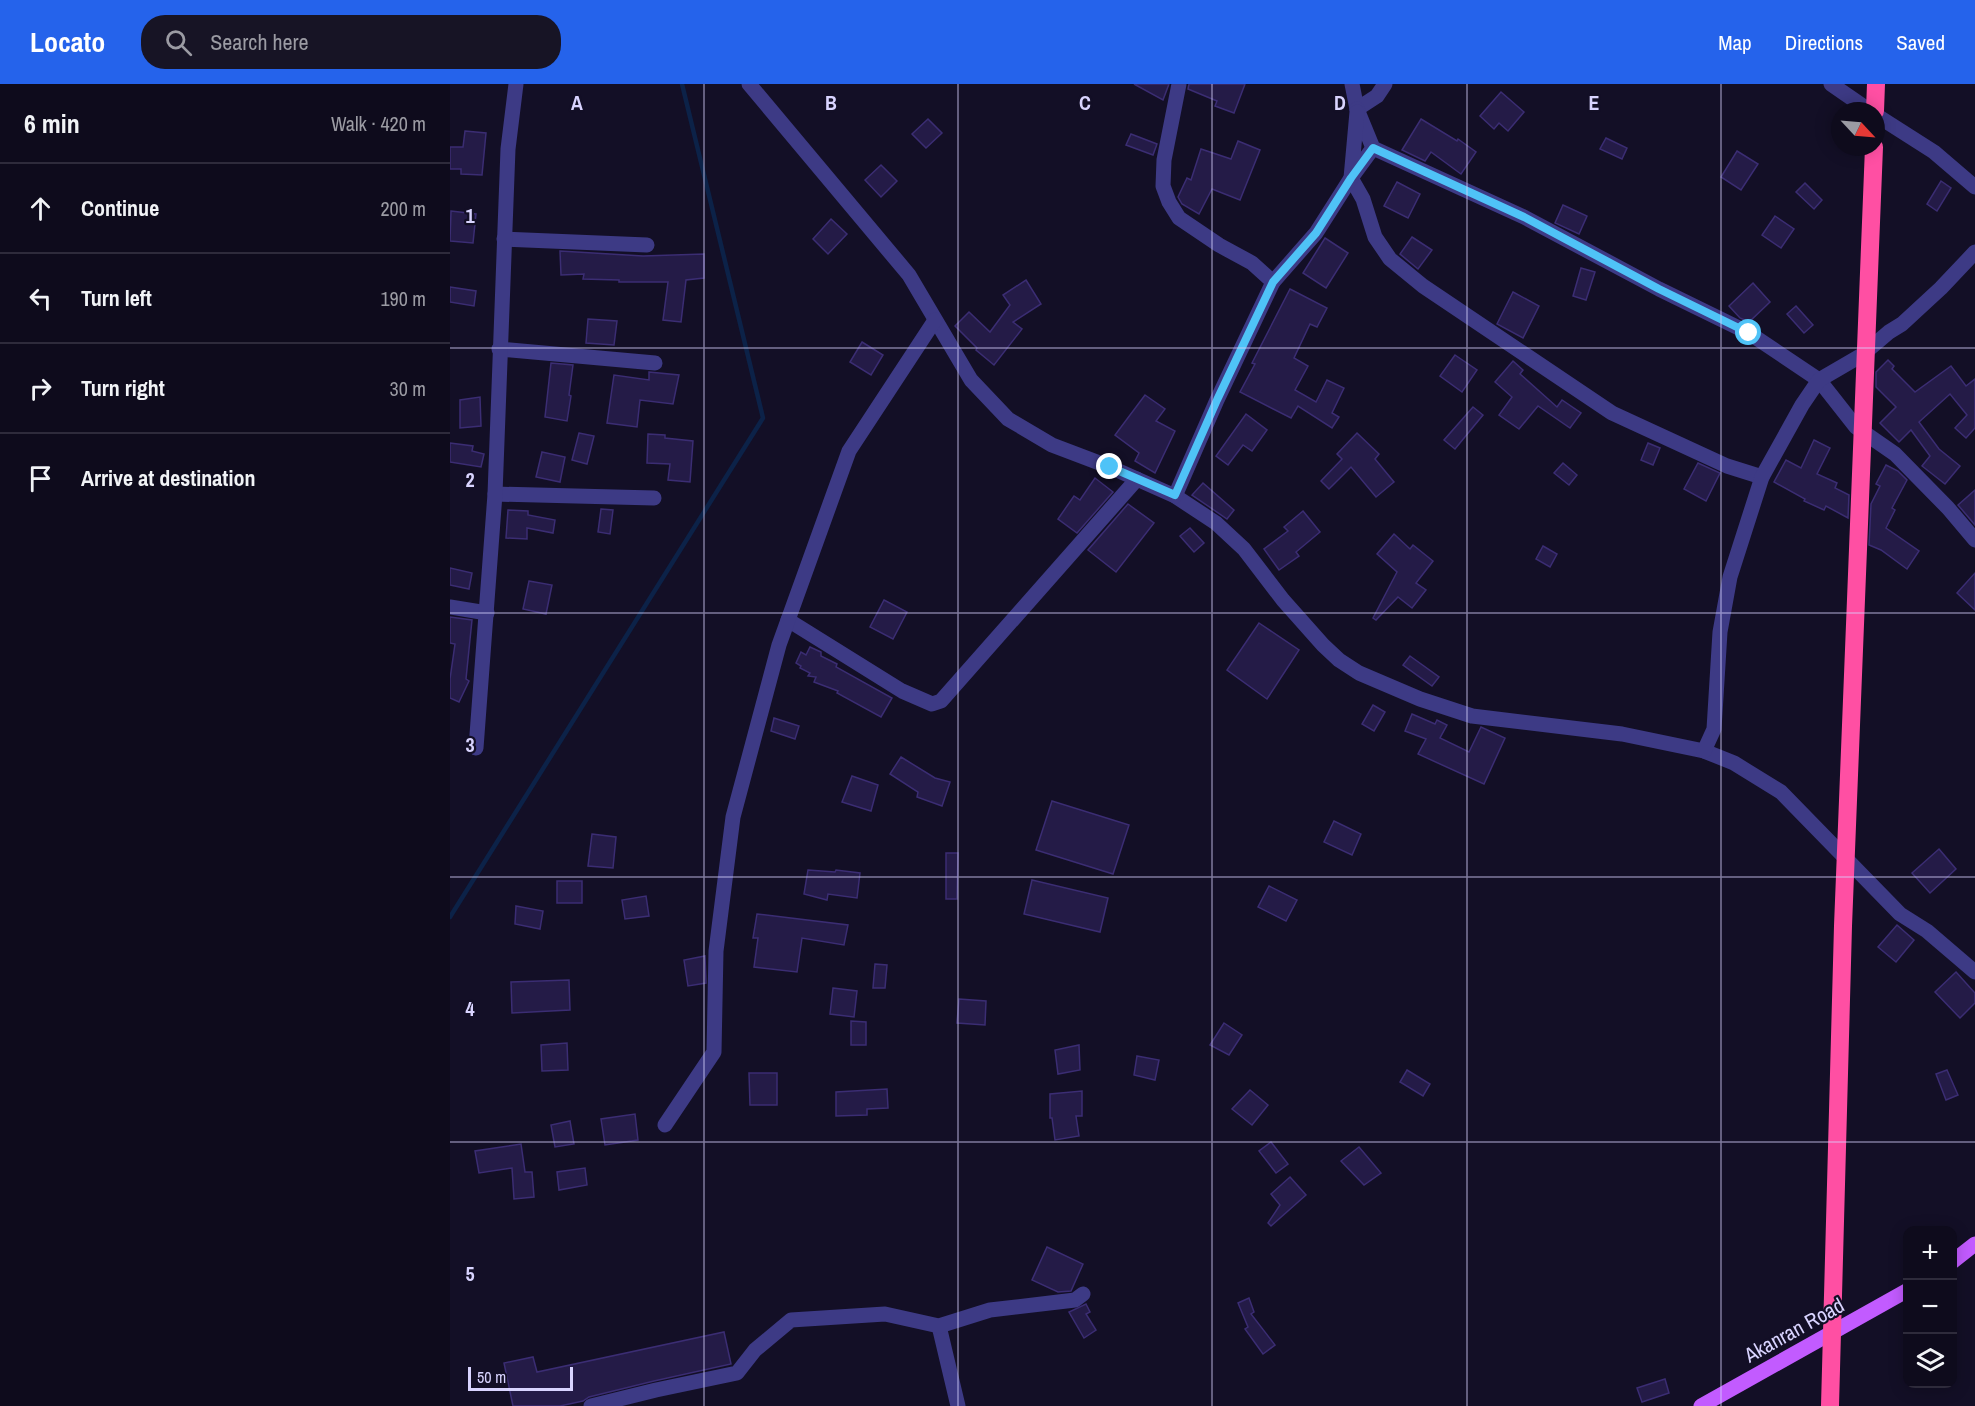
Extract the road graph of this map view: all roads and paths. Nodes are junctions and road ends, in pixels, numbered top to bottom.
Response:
1 (516, 84) edge
2 (749, 84) edge
3 (1179, 84) edge
4 (1352, 84) edge
5 (1385, 84) edge
6 (1831, 84) edge
7 (1876, 84) edge
8 (1857, 102) edge
9 (1876, 102) edge
10 (1357, 109) junction
11 (1885, 119) edge
12 (1373, 148) junction
13 (1874, 156) edge
14 (1351, 178) junction
15 (1975, 187) edge
16 (504, 238) junction
17 (647, 244) dead end
18 (1975, 252) edge
19 (1273, 282) junction
20 (935, 320) junction
21 (499, 350) junction
22 (655, 363) dead end
23 (1820, 380) junction
24 (1762, 477) junction
25 (1137, 479) junction
26 (495, 495) junction
27 (1175, 495) junction
28 (654, 498) dead end
29 (1975, 540) edge
30 (450, 607) edge
31 (487, 613) junction
32 (788, 620) junction
33 (476, 748) dead end
34 (1704, 751) junction
35 (1975, 972) edge
36 (665, 1125) dead end
37 (1975, 1244) edge
38 (1957, 1259) edge
39 (1903, 1293) edge
40 (1083, 1294) dead end
41 (939, 1326) junction
42 (591, 1406) edge
43 (958, 1406) edge
44 (1701, 1406) edge
45 (1830, 1406) edge

1 - 16 street
2 - 20 street
3 - 19 street
4 - 10 street
5 - 10 street
6 - 8 street
7 - 9 highway
10 - 12 street
10 - 14 street
11 - 15 street
12 - 14 street
12 - 23 street
13 - 45 highway
14 - 19 street
14 - 24 street
16 - 17 street
16 - 21 street
18 - 23 street
19 - 27 street
20 - 25 street
20 - 32 street
21 - 22 street
21 - 26 street
23 - 24 street
23 - 29 street
24 - 34 street
25 - 27 street
25 - 32 street
26 - 28 street
26 - 31 street
27 - 34 street
30 - 31 street
31 - 33 street
32 - 36 street
34 - 35 street
37 - 38 main road
39 - 44 main road, Akanran Road
40 - 41 street
41 - 42 street
41 - 43 street

